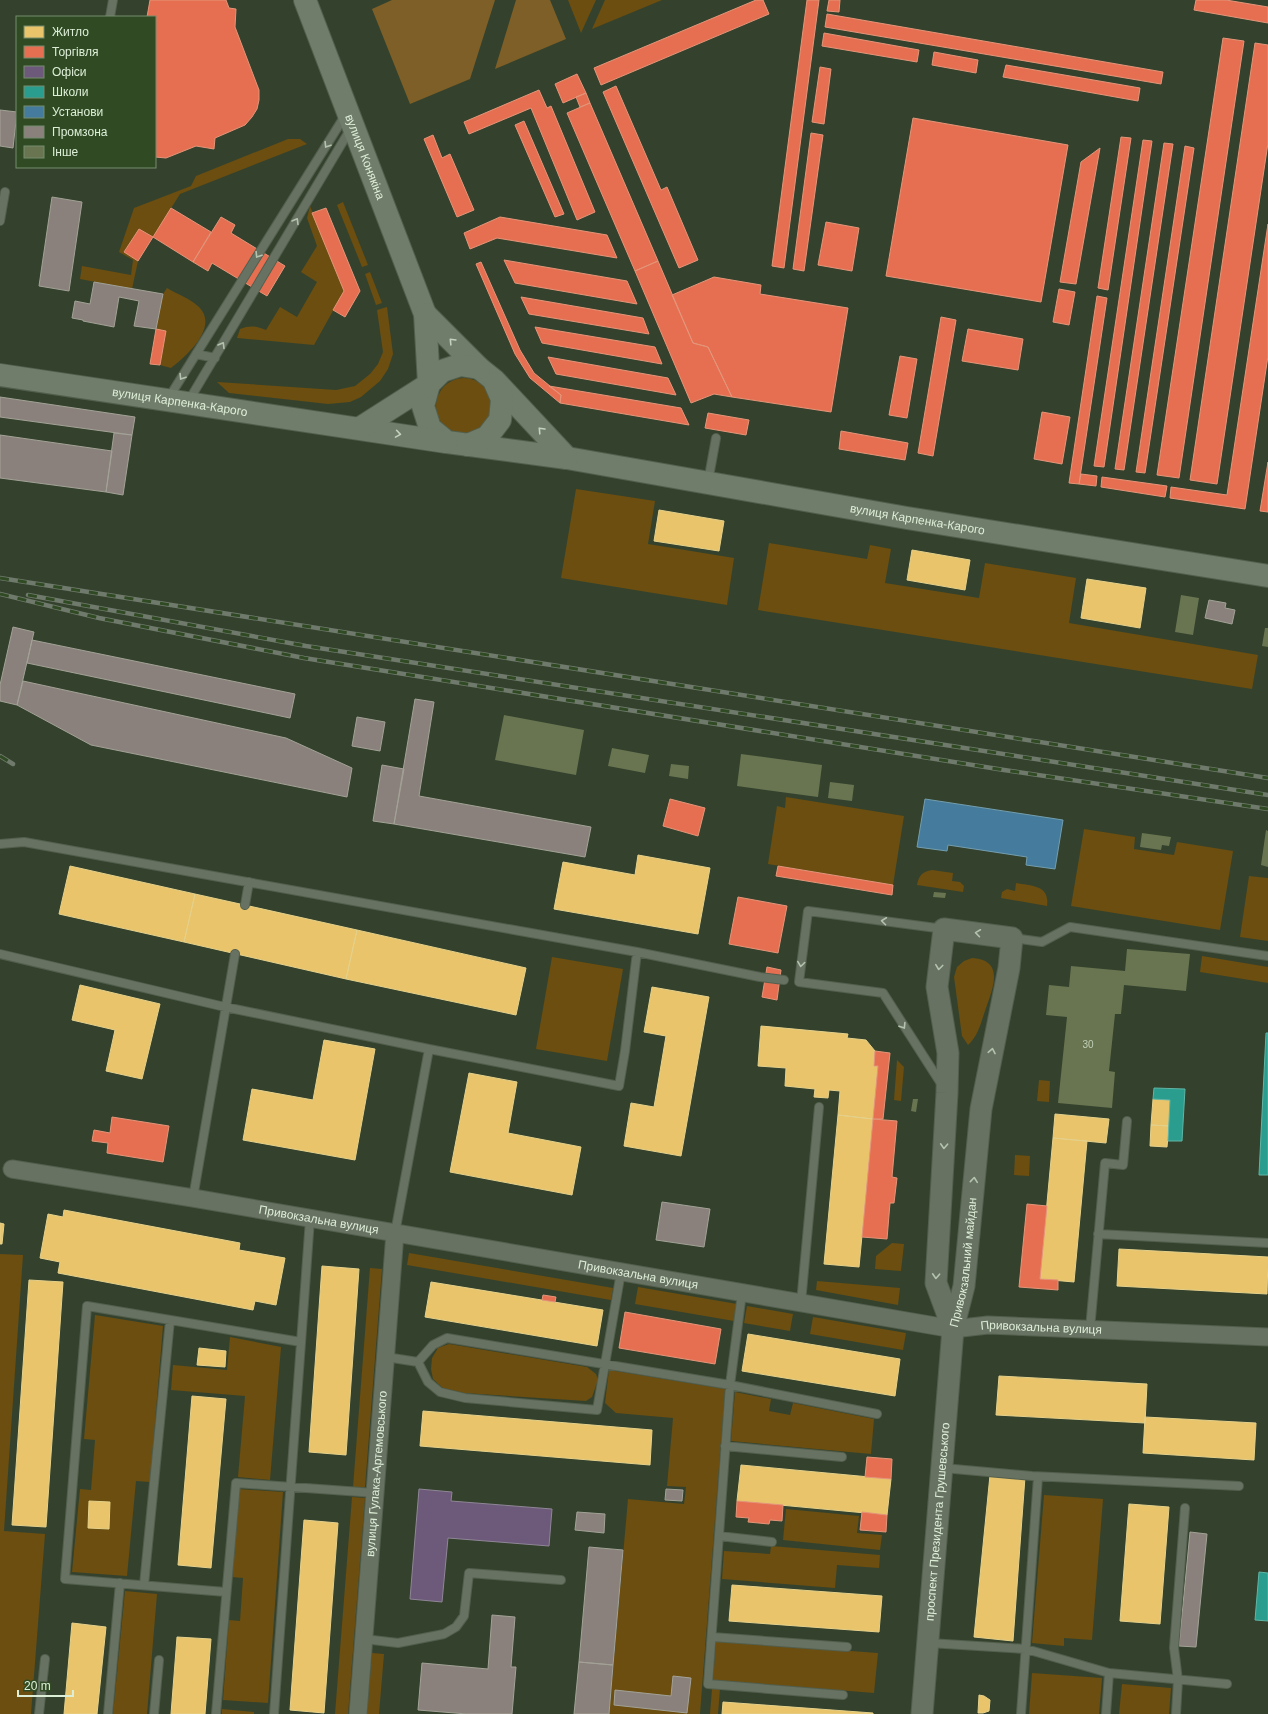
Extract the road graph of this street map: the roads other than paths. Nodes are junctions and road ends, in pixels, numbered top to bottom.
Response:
1 (113, 0) edge
2 (305, 0) edge
3 (110, 16) edge
4 (350, 119) junction
5 (5, 192) dead end
6 (0, 221) edge
7 (425, 314) junction
8 (196, 354) junction
9 (215, 358) junction
10 (486, 374) junction
11 (0, 375) edge
12 (429, 384) junction
13 (178, 401) junction
14 (360, 428) junction
15 (716, 438) dead end
16 (458, 444) junction
17 (567, 458) junction
18 (708, 483) junction
19 (1268, 576) edge
20 (0, 844) edge
21 (249, 882) junction
22 (245, 905) dead end
23 (944, 929) junction
24 (1012, 938) junction
25 (637, 952) junction
26 (0, 954) edge
27 (235, 954) dead end
28 (1268, 956) edge
29 (784, 980) dead end
30 (225, 1008) junction
31 (429, 1049) junction
32 (947, 1093) junction
33 (819, 1107) dead end
34 (1127, 1121) dead end
35 (12, 1169) dead end
36 (193, 1198) junction
37 (310, 1219) junction
38 (395, 1233) junction
39 (1098, 1234) junction
40 (1268, 1243) edge
41 (621, 1272) junction
42 (742, 1293) junction
43 (801, 1303) junction
44 (170, 1320) junction
45 (953, 1329) junction
46 (1090, 1330) junction
47 (1268, 1336) edge
48 (301, 1342) junction
49 (386, 1357) junction
50 (418, 1362) junction
51 (604, 1364) junction
52 (730, 1385) junction
53 (877, 1414) dead end
54 (726, 1446) junction
55 (842, 1457) dead end
56 (942, 1468) junction
57 (1038, 1477) junction
58 (1239, 1486) dead end
59 (290, 1487) junction
60 (375, 1493) junction
61 (1185, 1508) dead end
62 (719, 1536) junction
63 (772, 1542) dead end
64 (562, 1580) dead end
65 (120, 1583) junction
66 (144, 1585) junction
67 (226, 1592) junction
68 (712, 1637) junction
69 (364, 1639) junction
70 (928, 1643) junction
71 (847, 1647) dead end
72 (1026, 1649) junction
73 (45, 1659) dead end
74 (159, 1660) dead end
75 (1109, 1673) junction
76 (1178, 1680) junction
77 (1227, 1684) dead end
78 (843, 1695) dead end
79 (39, 1714) edge
80 (108, 1714) edge
81 (154, 1714) edge
82 (216, 1714) edge
83 (274, 1714) edge
84 (358, 1714) edge
85 (922, 1714) edge
86 (1022, 1714) edge
87 (1106, 1714) edge
88 (1176, 1714) edge

1 - 3 lane
2 - 4 main road, вулиця Конякіна
4 - 7 main road, вулиця Конякіна
4 -> 8 lane
9 -> 4 lane
5 - 6 lane
10 -> 7 main road
7 - 12 main road
8 - 9 lane
8 -> 13 lane
9 - 13 lane
10 - 12 main road
10 - 16 main road
17 -> 10 main road
11 - 13 main road, вулиця Карпенка-Карого
12 - 14 main road
12 - 16 main road
13 - 14 main road, вулиця Карпенка-Карого
14 -> 16 main road, вулиця Карпенка-Карого
15 - 18 lane
16 - 17 main road, вулиця Карпенка-Карого
17 - 18 main road, вулиця Карпенка-Карого
18 - 19 main road, вулиця Карпенка-Карого
20 - 21 lane
21 - 22 lane
21 - 25 lane
24 -> 23 street
23 -> 32 street, Привокзальний майдан
23 -> 32 lane
24 - 28 lane
45 -> 24 street, Привокзальний майдан
25 - 29 lane
25 - 31 lane
26 - 30 lane
27 - 30 lane
30 - 31 lane
30 - 36 lane
31 - 38 lane
32 -> 45 street, Привокзальний майдан
33 - 43 lane
34 - 39 lane
35 - 36 street, Привокзальна вулиця
36 - 37 street, Привокзальна вулиця
37 - 38 street, Привокзальна вулиця
37 - 48 lane
38 - 41 street, Привокзальна вулиця
38 - 49 street, вулиця Гулака-Артемовського
39 - 40 lane
39 - 46 lane
41 - 42 street, Привокзальна вулиця
41 - 51 lane
42 - 43 street, Привокзальна вулиця
42 - 52 lane
43 - 45 street, Привокзальна вулиця
44 - 48 lane
44 - 65 lane
44 - 66 lane
45 - 46 street, Привокзальна вулиця
45 - 56 street, проспект Президента Грушевського
46 - 47 street, Привокзальна вулиця
48 - 59 lane
49 - 50 lane
49 - 60 street, вулиця Гулака-Артемовського
50 - 51 lane
50 - 51 lane
51 - 52 lane
52 - 53 lane
52 - 54 lane
54 - 55 lane
54 - 62 lane
56 - 57 lane
56 - 70 street, проспект Президента Грушевського
57 - 58 lane
57 - 72 lane
59 - 60 lane
59 - 67 lane
59 - 83 lane
60 - 69 street, вулиця Гулака-Артемовського
61 - 76 lane
62 - 63 lane
62 - 68 lane
64 - 69 lane
65 - 66 lane
65 - 80 lane
66 - 67 lane
67 - 82 lane
68 - 71 lane
68 - 78 lane
69 - 84 street, вулиця Гулака-Артемовського
70 - 72 lane
70 - 85 street, проспект Президента Грушевського
72 - 75 lane
72 - 86 lane
73 - 79 lane
74 - 81 lane
75 - 76 lane
75 - 87 lane
76 - 77 lane
76 - 88 lane

